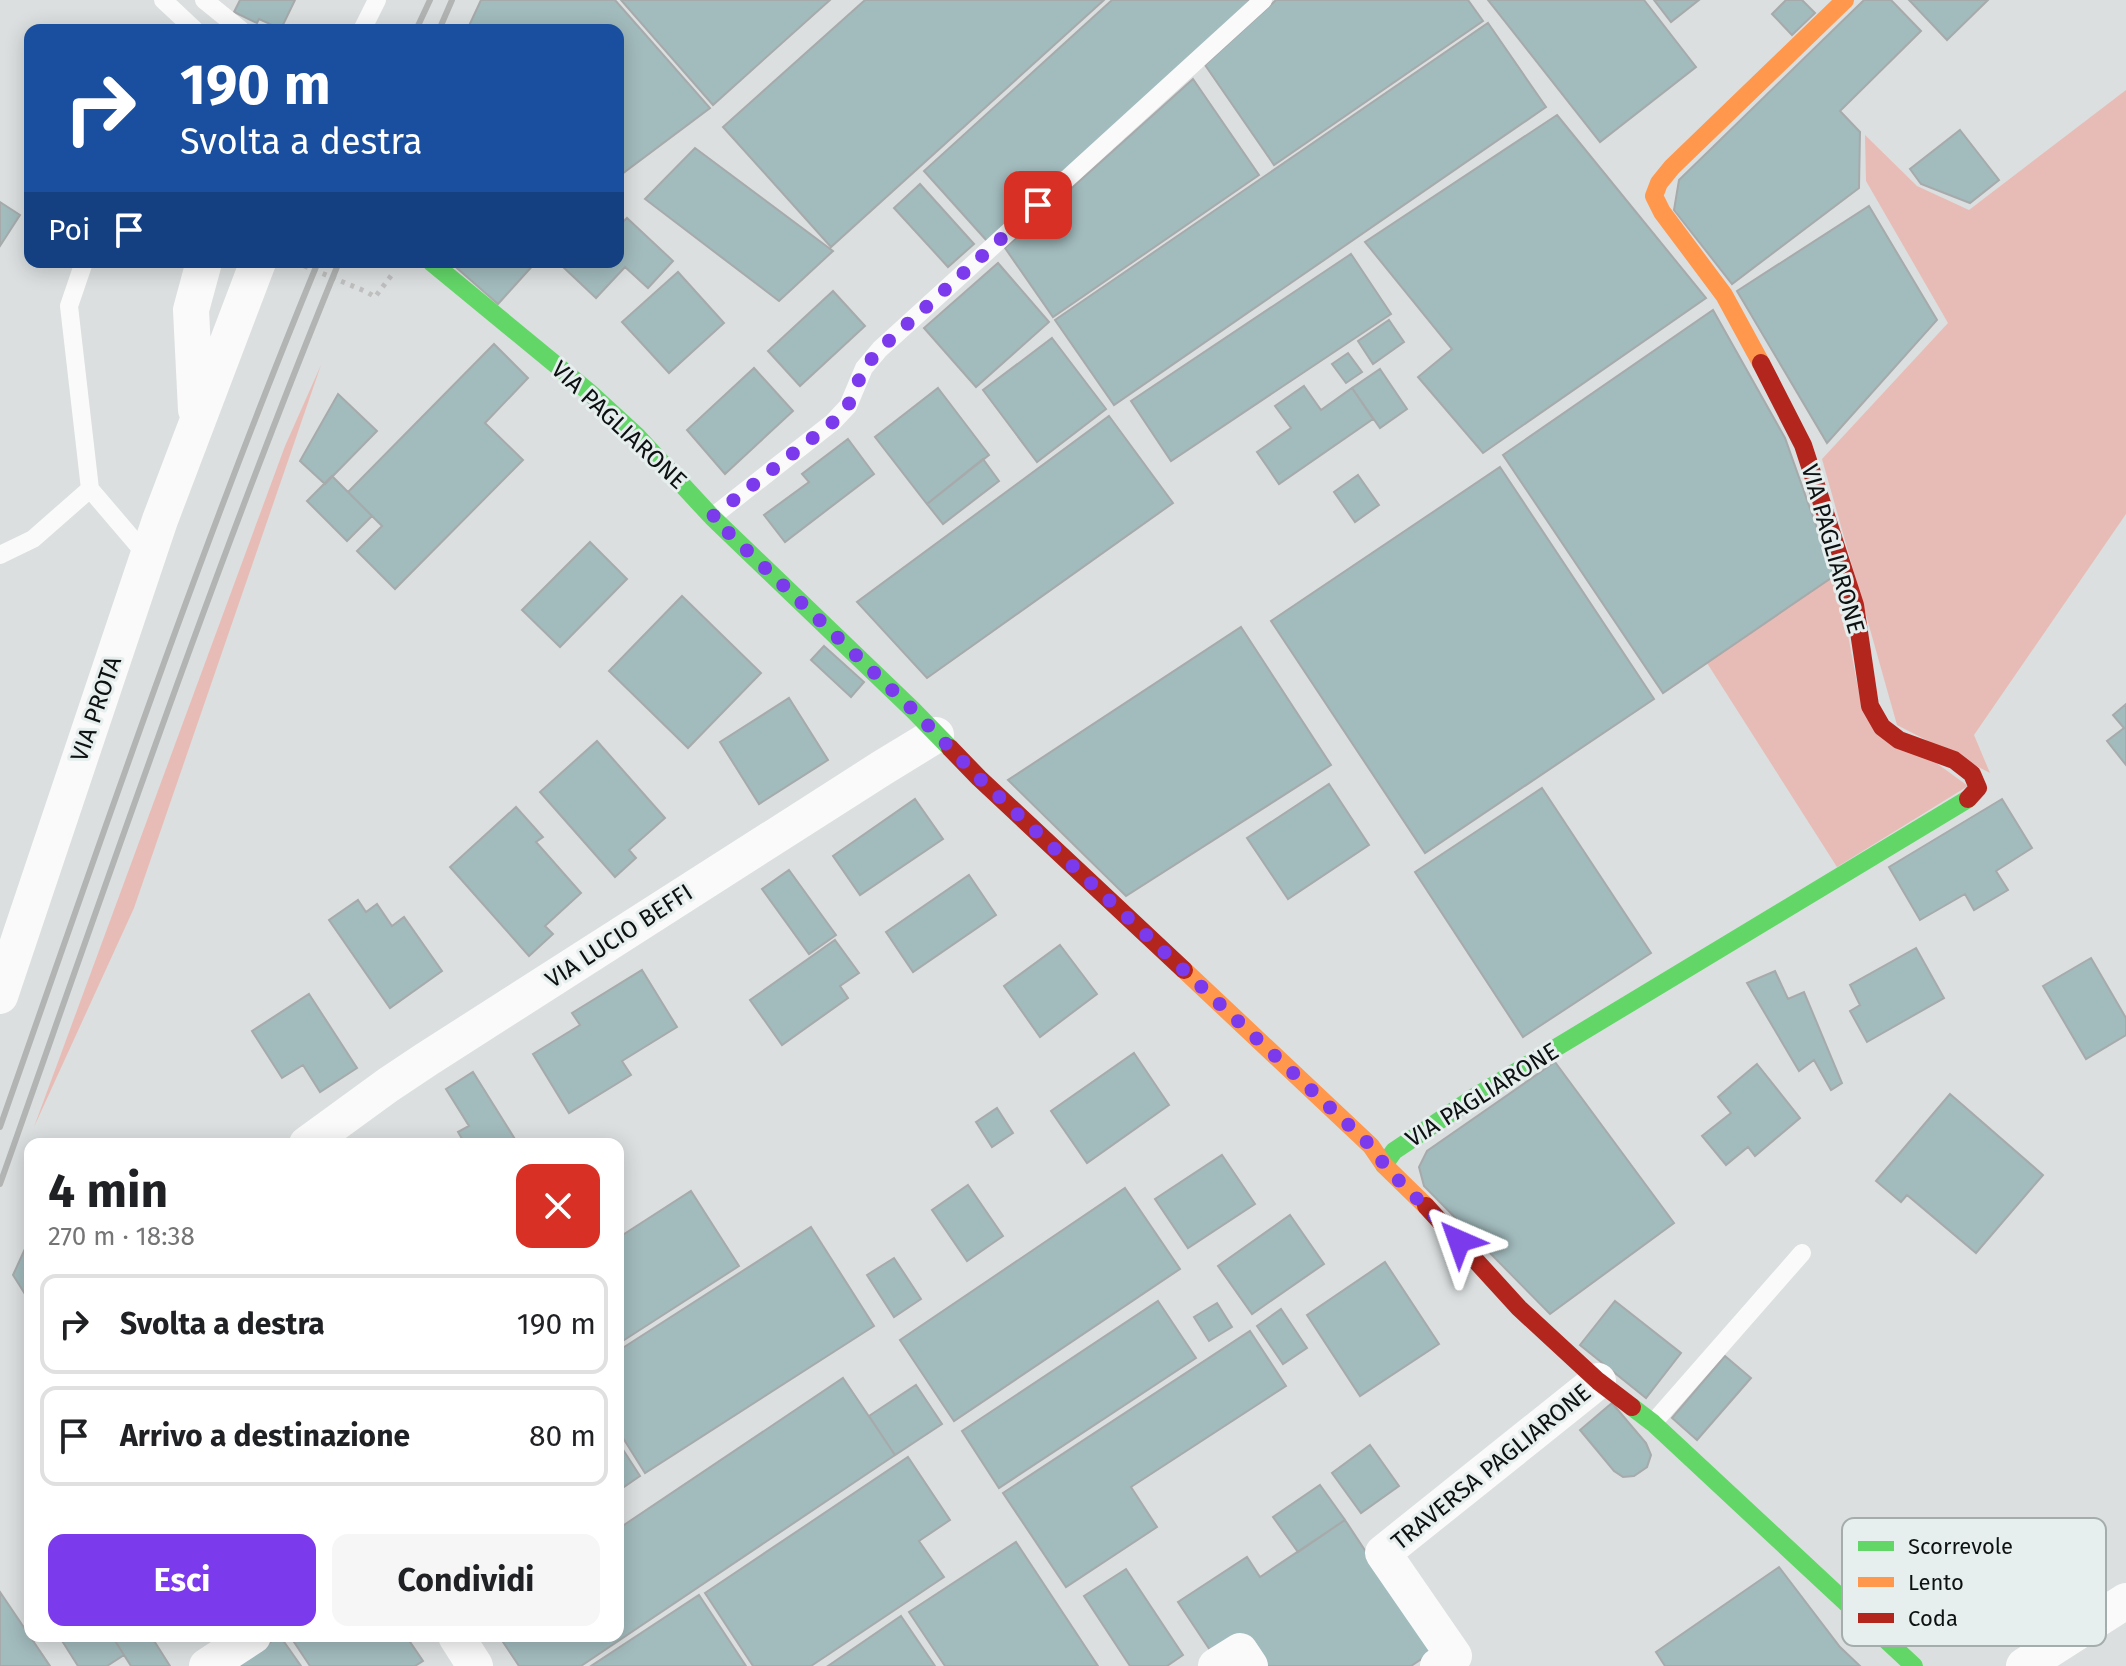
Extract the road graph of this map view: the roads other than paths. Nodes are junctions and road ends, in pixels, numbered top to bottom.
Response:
1 (163, 0) edge
2 (204, 0) edge
3 (377, 0) edge
4 (1263, 0) edge
5 (1845, 0) edge
6 (189, 24) edge
7 (234, 24) edge
8 (365, 24) edge
9 (82, 268) edge
10 (202, 268) edge
11 (256, 268) edge
12 (438, 268) edge
13 (197, 424) junction
14 (90, 489) junction
15 (712, 517) junction
16 (0, 555) edge
17 (148, 557) junction
18 (936, 735) junction
19 (0, 996) edge
20 (315, 1138) edge
21 (1384, 1165) junction
22 (1802, 1253) dead end
23 (1598, 1381) junction
24 (1653, 1423) junction
25 (1842, 1599) edge
26 (2126, 1601) edge
27 (2106, 1614) edge
28 (244, 1642) edge
29 (460, 1642) edge
30 (1893, 1646) edge
31 (2055, 1646) edge
32 (207, 1666) edge
33 (475, 1666) edge
34 (1216, 1666) edge
35 (1250, 1666) edge
36 (1438, 1666) edge
37 (1914, 1666) edge
38 (2024, 1666) edge

1 - 6 lane
2 - 7 lane
3 - 8 lane
4 - 15 lane
5 - 21 street, VIA PAGLIARONE
9 - 14 lane
10 - 13 street, VIA PROTA
11 - 13 street, VIA PROTA
12 - 15 street, VIA PAGLIARONE
13 - 17 street, VIA PROTA
14 - 16 lane
14 - 17 lane
15 - 18 street, VIA PAGLIARONE
17 - 19 street, VIA PROTA
18 - 20 street, VIA LUCIO BEFFI
18 - 21 street, VIA PAGLIARONE
21 - 23 street, VIA PAGLIARONE
22 - 24 lane
23 - 24 street, VIA PAGLIARONE
23 - 36 street, TRAVERSA PAGLIARONE
24 - 25 street, VIA PAGLIARONE
26 - 27 street
28 - 32 street
29 - 33 street
30 - 37 street, VIA PAGLIARONE
31 - 38 street
34 - 35 street

